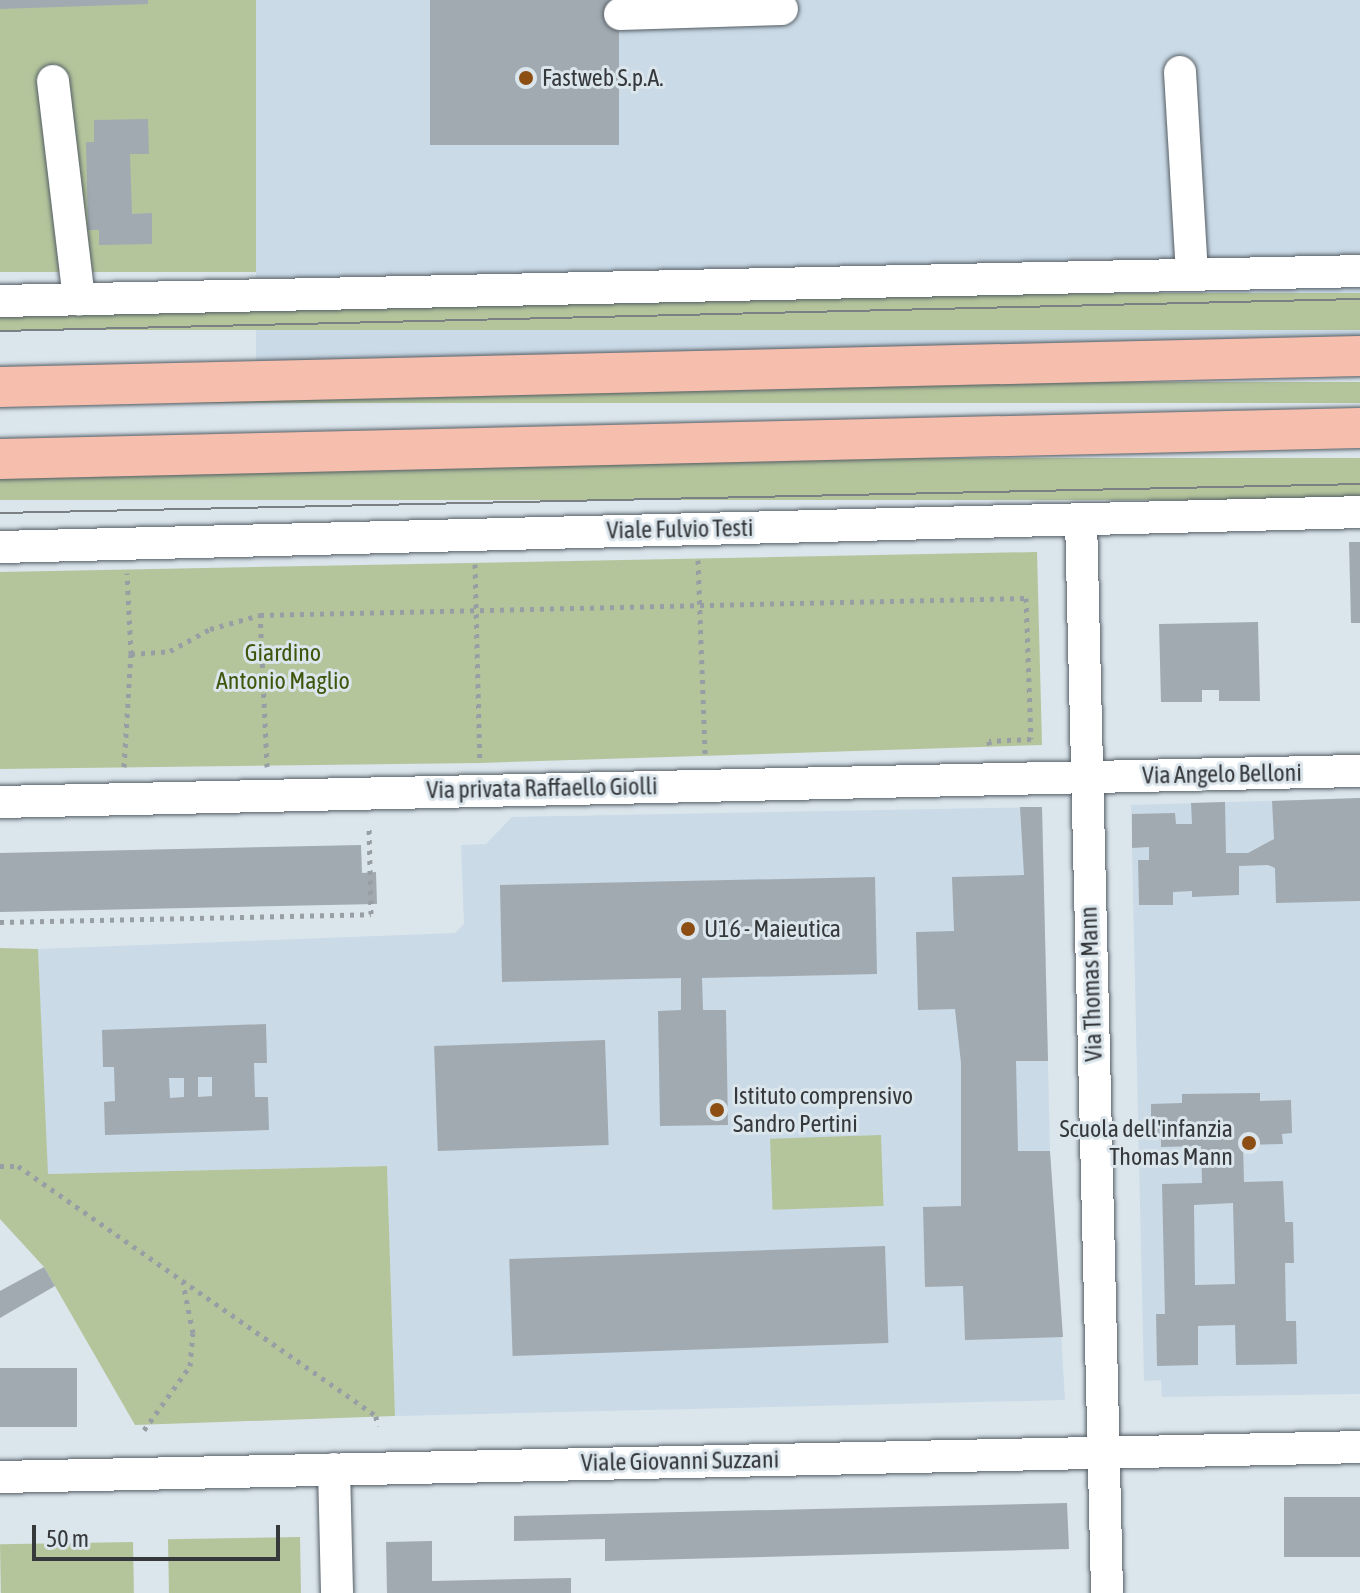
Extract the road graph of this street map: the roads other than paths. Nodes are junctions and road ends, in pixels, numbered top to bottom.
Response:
1 (782, 9) dead end
2 (620, 14) dead end
3 (1180, 72) dead end
4 (53, 81) dead end
5 (1360, 271) edge
6 (1192, 274) junction
7 (79, 299) junction
8 (0, 301) edge
9 (1360, 356) edge
10 (0, 387) edge
11 (1360, 428) edge
12 (0, 459) edge
13 (1360, 512) edge
14 (1081, 519) junction
15 (0, 547) edge
16 (1360, 771) edge
17 (1084, 777) junction
18 (0, 802) edge
19 (1360, 1447) edge
20 (1103, 1450) junction
21 (334, 1469) junction
22 (0, 1477) edge
23 (337, 1593) edge
24 (1107, 1593) edge

1 - 2 street
3 - 6 street
4 - 7 street
5 - 6 street
6 - 7 street
7 - 8 street
9 - 10 main road
11 - 12 main road
13 - 14 street, Viale Fulvio Testi
14 - 15 street, Viale Fulvio Testi
14 - 17 street, Via Thomas Mann
16 - 17 street, Via Angelo Belloni
17 - 18 street, Via privata Raffaello Giolli
17 - 20 street, Via Thomas Mann
19 - 20 street, Viale Giovanni Suzzani
20 - 21 street, Viale Giovanni Suzzani
20 - 24 street, Via Thomas Mann
21 - 22 street, Viale Giovanni Suzzani
21 - 23 street

